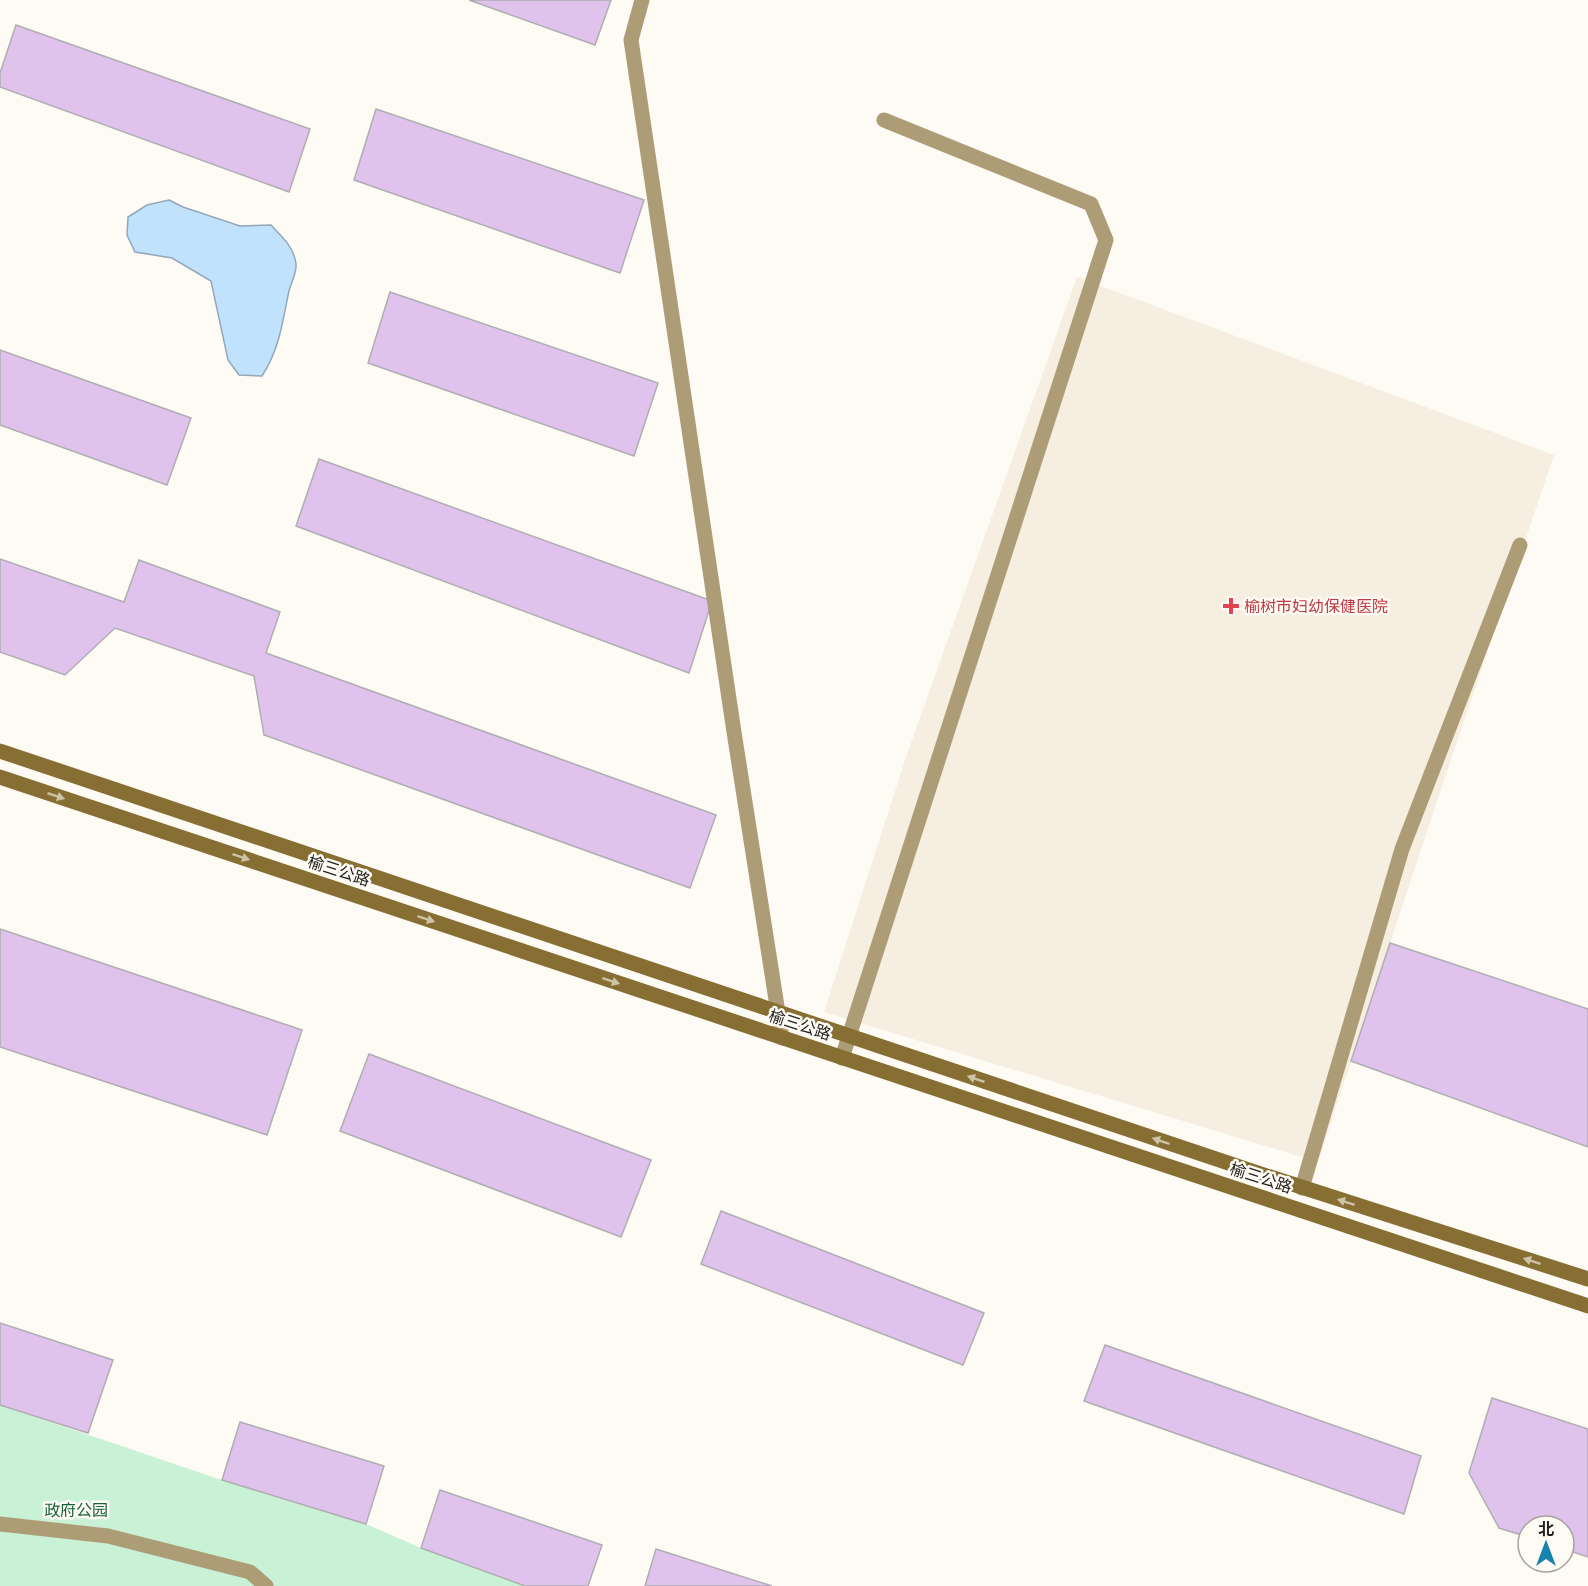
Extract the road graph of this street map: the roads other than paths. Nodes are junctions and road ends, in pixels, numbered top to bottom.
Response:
1 (642, 0) edge
2 (884, 120) dead end
3 (1520, 545) dead end
4 (0, 751) edge
5 (0, 777) edge
6 (777, 1012) junction
7 (848, 1036) junction
8 (782, 1038) junction
9 (842, 1058) junction
10 (1302, 1188) junction
11 (1588, 1279) edge
12 (1588, 1306) edge
13 (0, 1524) edge
14 (266, 1586) edge

1 - 6 street
2 - 7 street
3 - 10 street
4 - 6 main road, 榆三公路
5 -> 8 main road, 榆三公路
6 - 7 main road, 榆三公路
6 - 8 street
7 - 9 street
10 -> 7 main road, 榆三公路
8 - 9 main road, 榆三公路
9 - 12 main road, 榆三公路
11 -> 10 main road, 榆三公路
13 - 14 street

